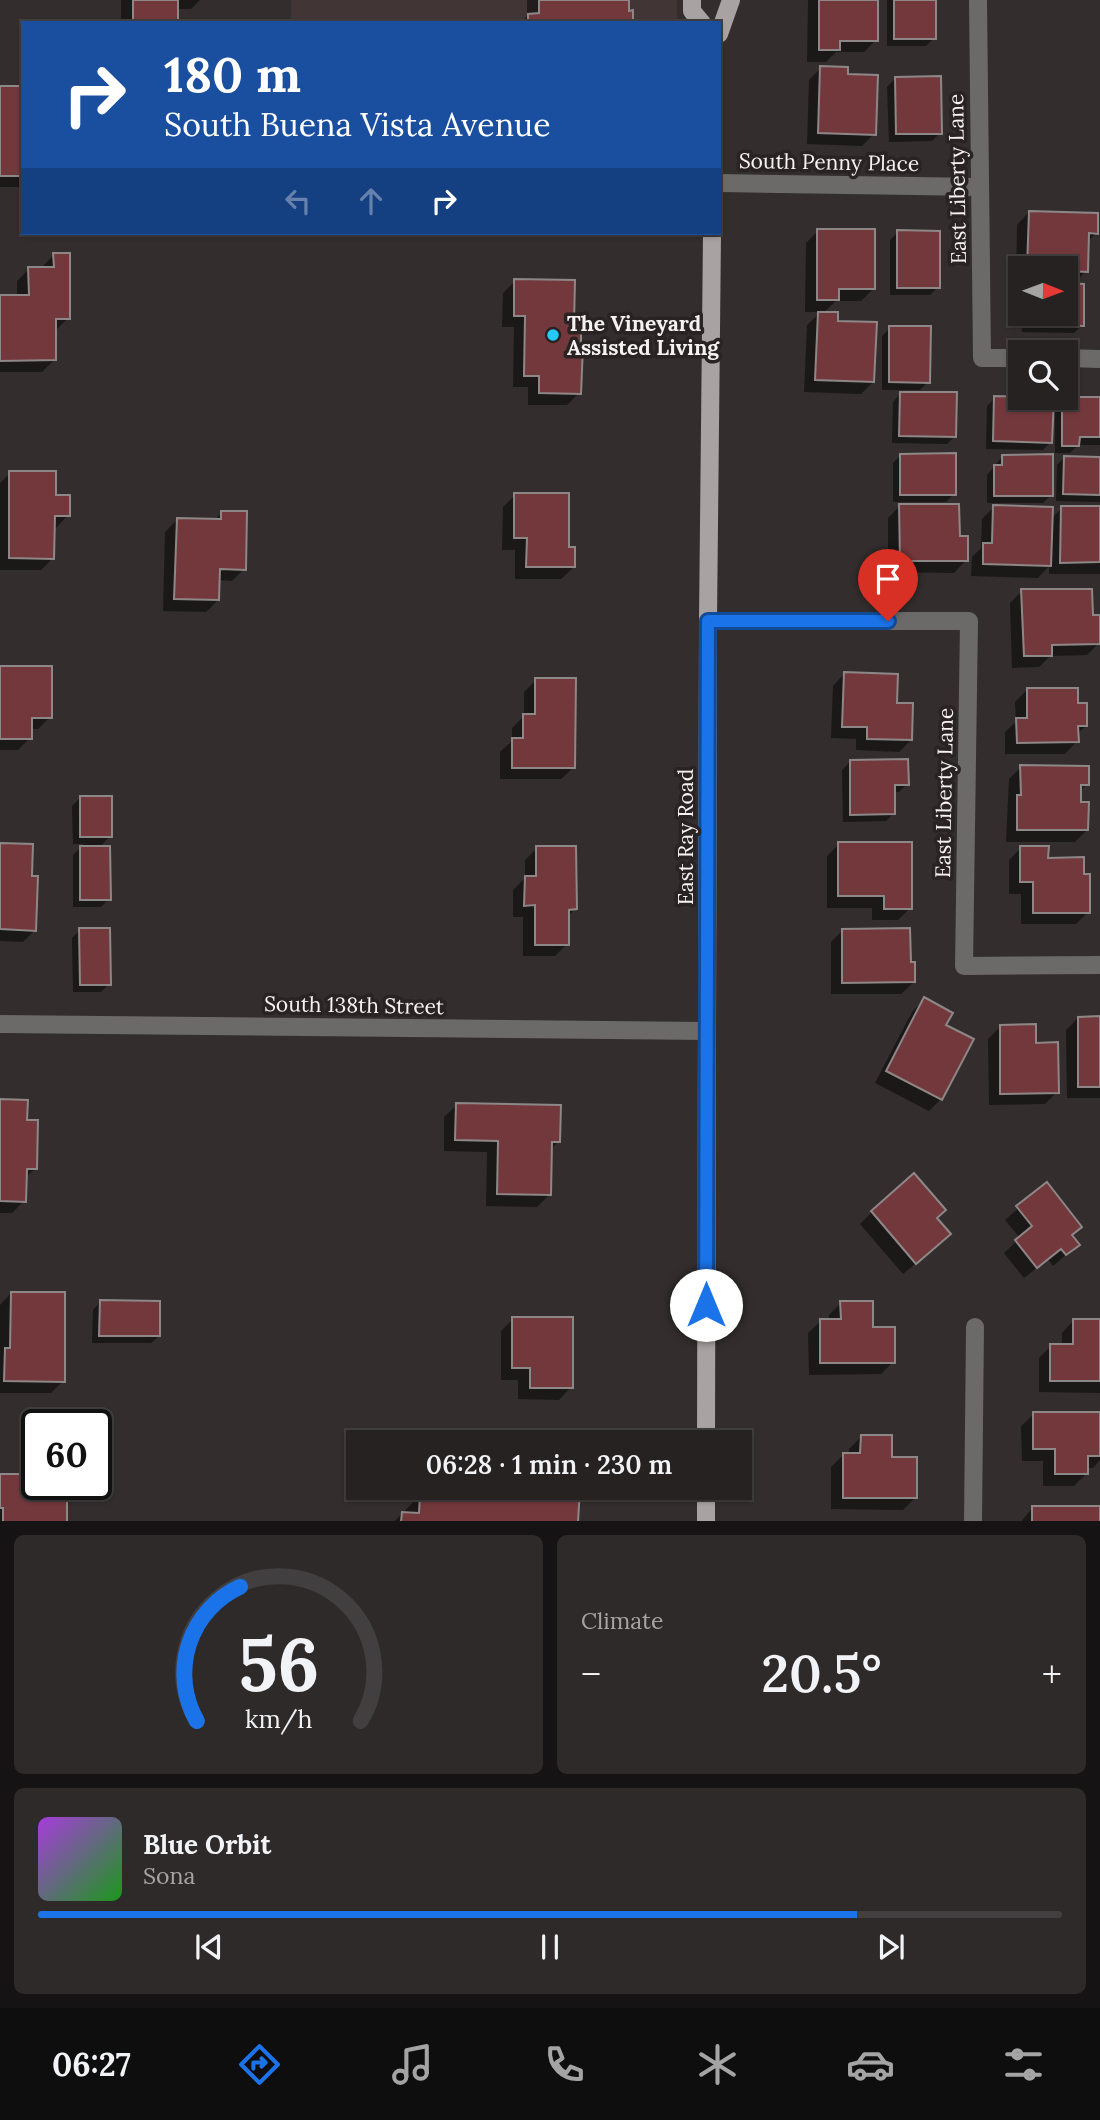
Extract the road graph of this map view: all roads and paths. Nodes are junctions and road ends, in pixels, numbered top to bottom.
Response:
1 (692, 0) edge
2 (731, 0) edge
3 (978, 0) edge
4 (700, 21) edge
5 (721, 28) edge
6 (721, 183) edge
7 (980, 187) junction
8 (712, 235) edge
9 (1008, 358) edge
10 (1078, 358) edge
11 (1100, 359) edge
12 (708, 621) junction
13 (1100, 965) edge
14 (0, 1024) edge
15 (707, 1031) junction
16 (975, 1327) dead end
17 (706, 1430) edge
18 (706, 1500) edge
19 (706, 1521) edge
20 (974, 1521) edge

1 - 4 main road
2 - 5 main road
3 - 7 street, East Liberty Lane
6 - 7 street, South Penny Place
7 - 9 street, East Liberty Lane
8 - 12 main road, East Ray Road
10 - 11 street
12 - 13 street, East Liberty Lane
12 - 15 main road, East Ray Road
14 - 15 street, South 138th Street
15 - 17 main road, East Ray Road
16 - 20 street
18 - 19 main road

